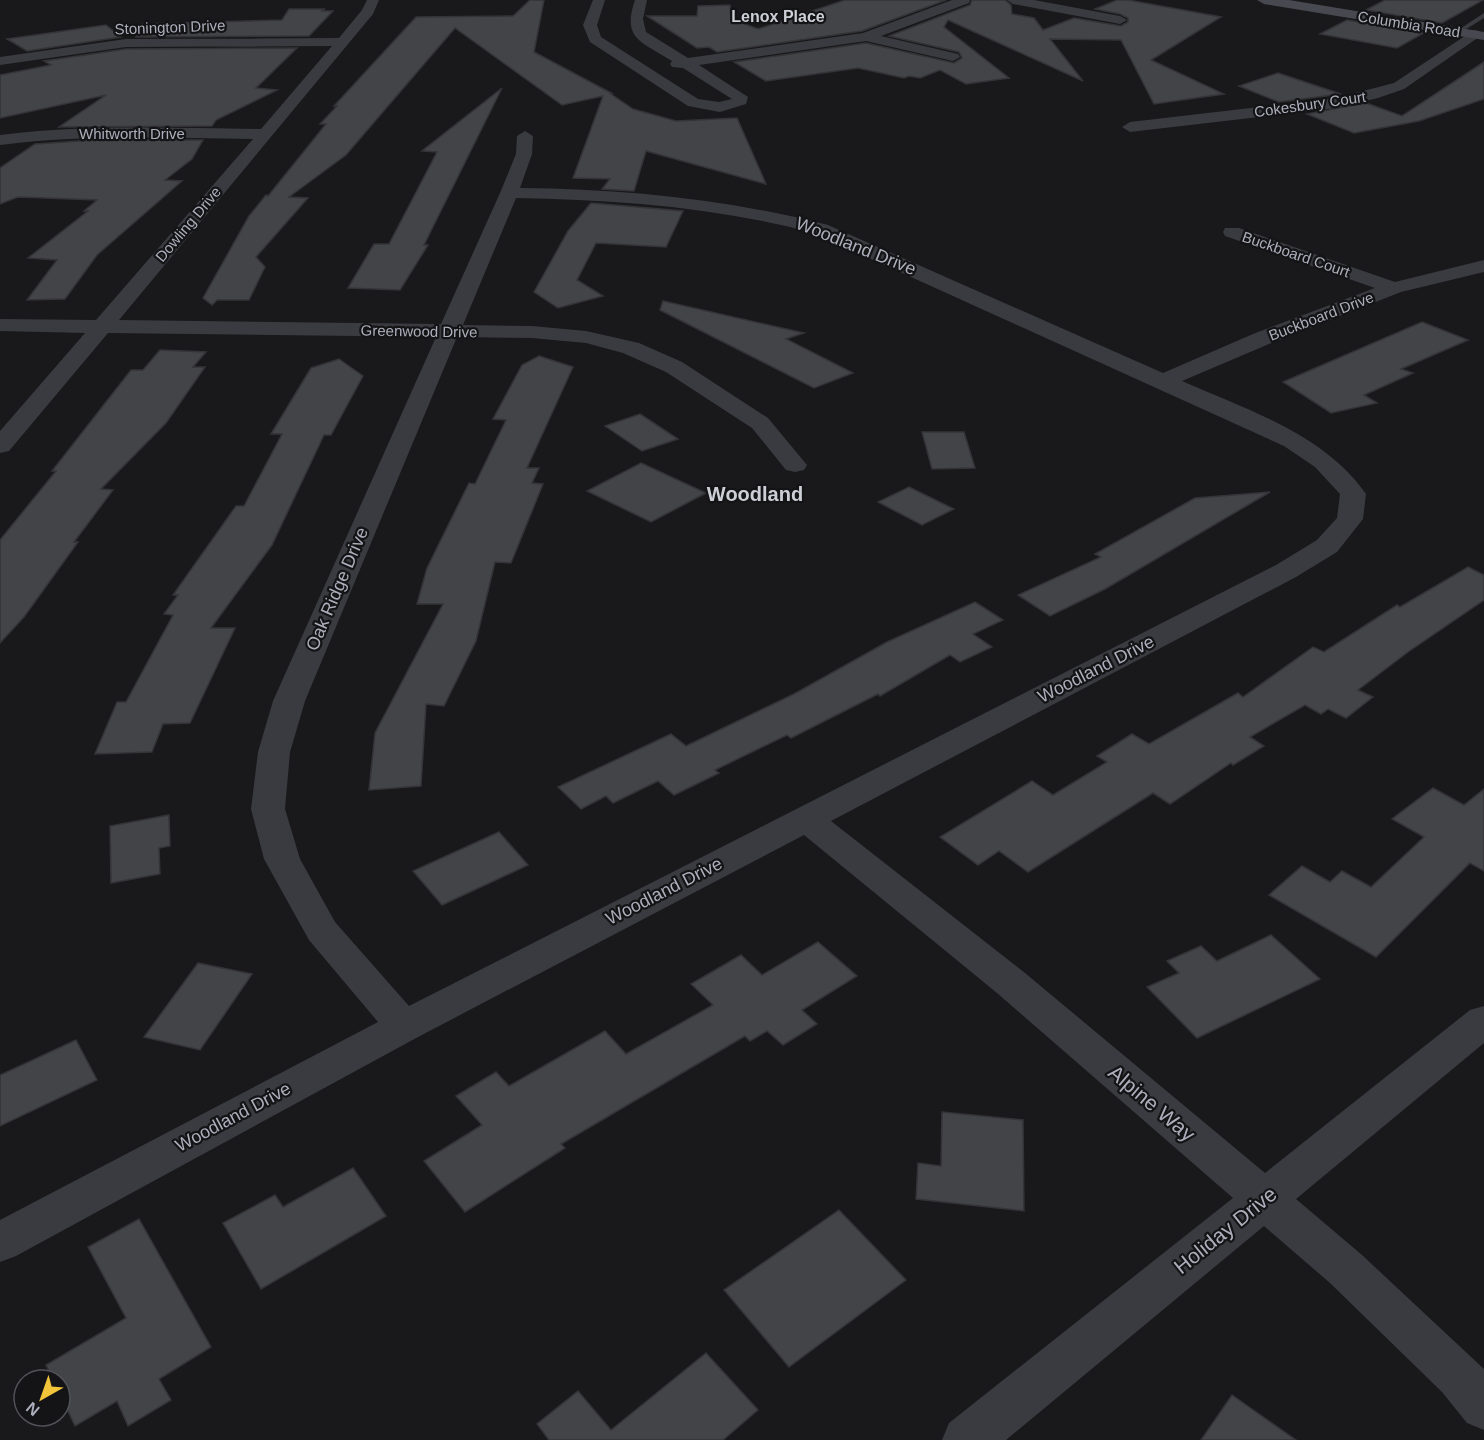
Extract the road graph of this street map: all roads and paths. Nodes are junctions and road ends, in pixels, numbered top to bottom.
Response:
1 (373, 0) edge
2 (964, 0) edge
3 (1013, 0) edge
4 (1264, 0) edge
5 (600, 6) edge
6 (635, 6) edge
7 (1484, 15) edge
8 (1120, 20) dead end
9 (1458, 32) junction
10 (1479, 35) edge
11 (866, 37) junction
12 (343, 42) junction
13 (953, 57) dead end
14 (0, 61) edge
15 (686, 63) junction
16 (644, 69) junction
17 (1130, 127) dead end
18 (264, 134) junction
19 (525, 136) dead end
20 (0, 140) edge
21 (509, 193) junction
22 (1232, 232) dead end
23 (1484, 266) edge
24 (1394, 288) junction
25 (0, 325) edge
26 (100, 327) junction
27 (448, 331) junction
28 (1163, 381) junction
29 (0, 446) edge
30 (795, 465) dead end
31 (805, 818) junction
32 (1484, 1021) edge
33 (404, 1026) junction
34 (1264, 1198) junction
35 (0, 1242) edge
36 (1484, 1406) edge
37 (967, 1440) edge

1 - 12 street, Dowling Drive
2 - 11 street
3 - 8 street
4 - 9 main road, Columbia Road
5 - 16 street
6 - 15 street
7 - 9 lane
9 - 10 main road, Columbia Road
10 - 17 street, Cokesbury Court
11 - 13 street
11 - 15 street
12 - 14 street, Stonington Drive
12 - 18 street, Dowling Drive
15 - 16 street
15 - 16 street
18 - 20 street, Whitworth Drive
18 - 26 street, Dowling Drive
19 - 21 street, Oak Ridge Drive
21 - 27 street, Oak Ridge Drive
21 - 28 street, Woodland Drive
22 - 24 street, Buckboard Court
23 - 24 street, Buckboard Drive
24 - 28 street, Buckboard Drive
25 - 26 street, Greenwood Drive
26 - 27 street, Greenwood Drive
26 - 29 street, Dowling Drive
27 - 30 street, Greenwood Drive
27 - 33 street, Oak Ridge Drive
28 - 31 street, Woodland Drive
31 - 33 street, Woodland Drive
31 - 34 street, Alpine Way
32 - 34 street, Holiday Drive
33 - 35 street, Woodland Drive
34 - 36 street, Alpine Way
34 - 37 street, Holiday Drive

